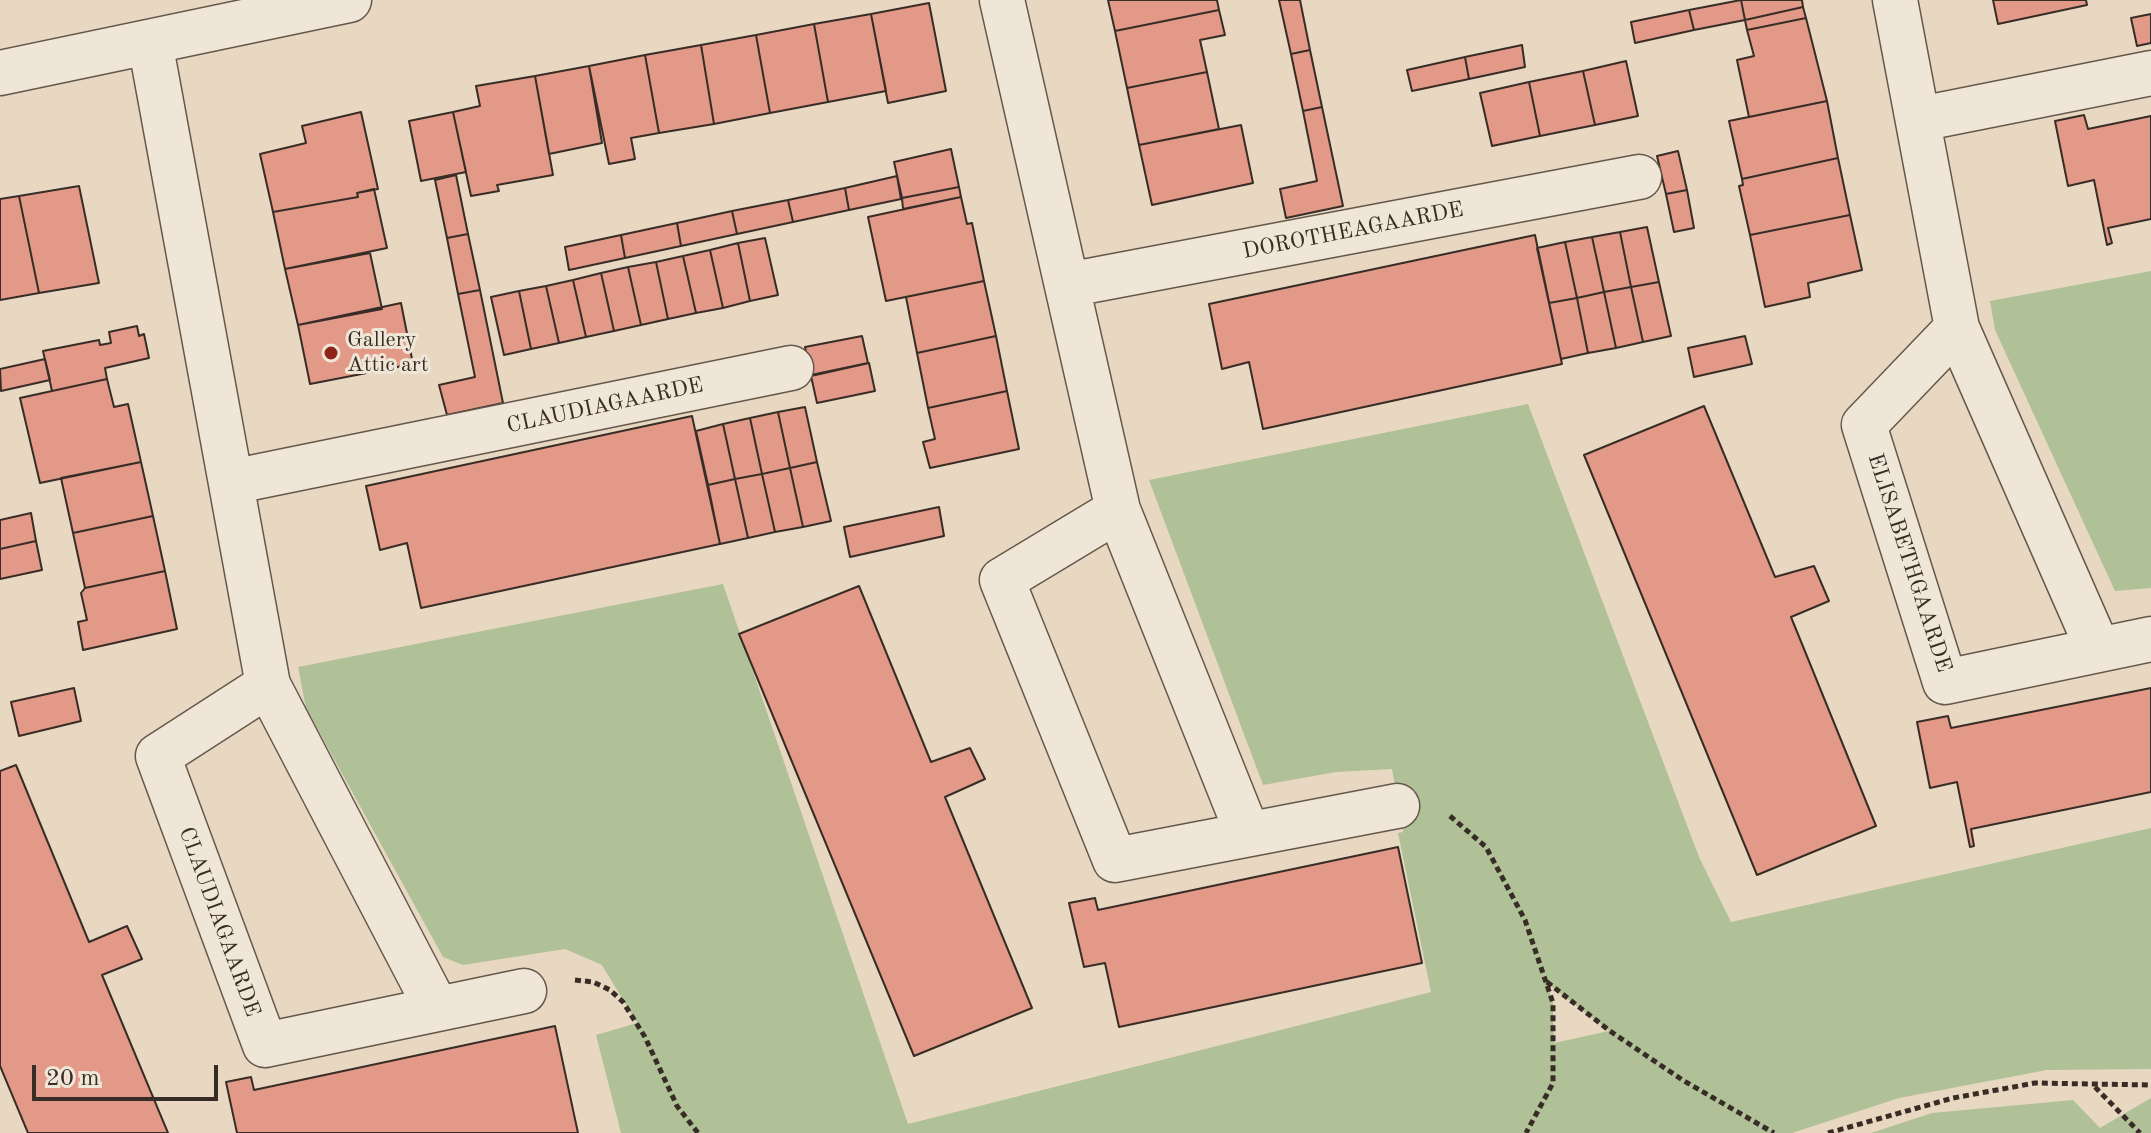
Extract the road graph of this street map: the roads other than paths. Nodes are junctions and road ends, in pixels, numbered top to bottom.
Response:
1 (349, 0) edge
2 (1002, 0) edge
3 (1895, 0) edge
4 (150, 42) junction
5 (0, 73) edge
6 (2151, 73) edge
7 (1920, 119) junction
8 (1639, 177) dead end
9 (1067, 285) junction
10 (1957, 328) junction
11 (791, 368) dead end
12 (231, 482) junction
13 (1118, 510) junction
14 (2151, 639) edge
15 (2098, 649) junction
16 (268, 685) junction
17 (1397, 806) road end
18 (1247, 832) junction
19 (524, 991) road end
20 (437, 1009) junction

1 - 4 street
2 - 9 street
3 - 7 street
4 - 5 street
4 - 12 street
6 - 7 street
7 - 10 street
8 - 9 street, DOROTHEAGAARDE
9 - 13 street
10 - 15 street
10 - 15 street, ELISABETHGAARDE
11 - 12 street, CLAUDIAGAARDE
12 - 16 street
13 - 18 street
13 - 18 street
14 - 15 street, ELISABETHGAARDE
16 - 20 street
16 - 20 street, CLAUDIAGAARDE
17 - 18 street
19 - 20 street, CLAUDIAGAARDE

